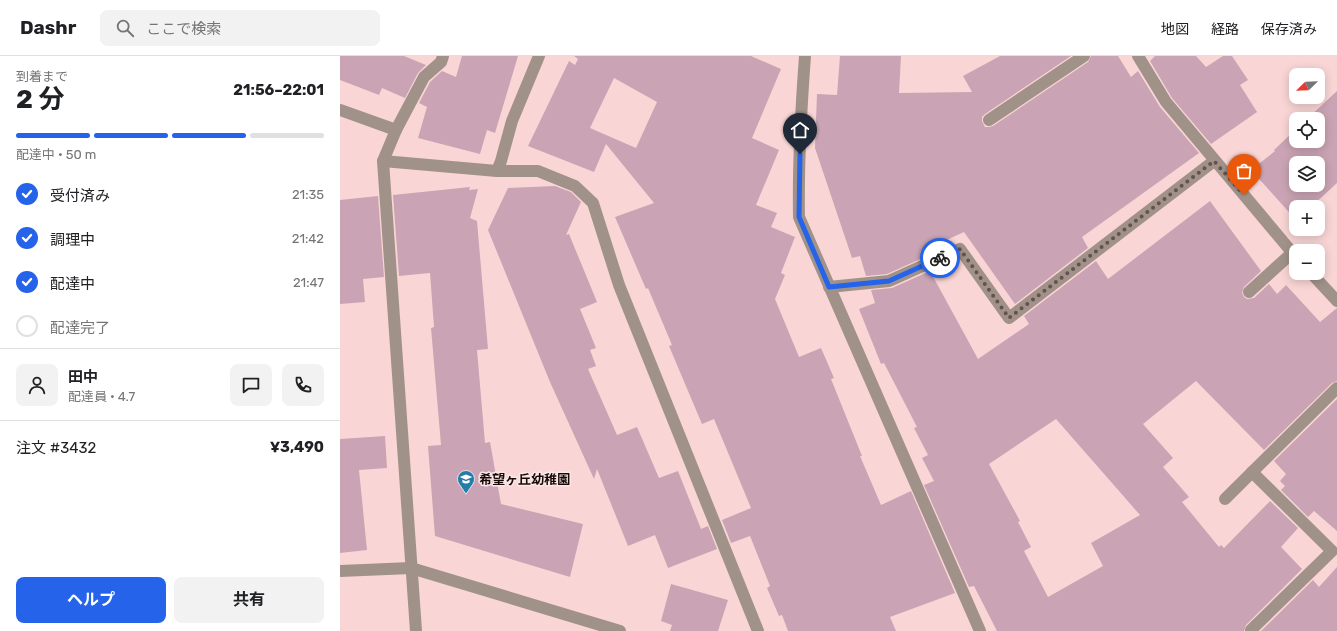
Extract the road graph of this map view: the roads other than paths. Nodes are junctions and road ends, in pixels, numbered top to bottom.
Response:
1 (443, 56) edge
2 (539, 56) edge
3 (805, 56) edge
4 (1084, 56) edge
5 (1138, 56) edge
6 (340, 110) edge
7 (989, 120) dead end
8 (396, 130) junction
9 (383, 161) junction
10 (1214, 161) junction
11 (497, 171) junction
12 (1289, 248) edge
13 (1289, 258) edge
14 (1318, 280) edge
15 (829, 287) junction
16 (1249, 292) dead end
17 (1337, 301) edge
18 (1337, 388) edge
19 (1252, 472) junction
20 (1225, 499) dead end
21 (411, 568) junction
22 (340, 571) edge
23 (976, 630) edge
24 (1251, 630) dead end
25 (416, 631) edge
26 (620, 631) edge
27 (758, 631) edge

1 - 8 street
2 - 11 street
3 - 15 street
4 - 7 street
5 - 10 street
6 - 8 street
8 - 9 street
9 - 11 street
9 - 21 street
10 - 12 street
10 - 15 street
11 - 27 street
13 - 16 street
14 - 17 street
15 - 23 street
18 - 19 street
19 - 20 street
19 - 24 street
21 - 22 street
21 - 25 street
21 - 26 street

